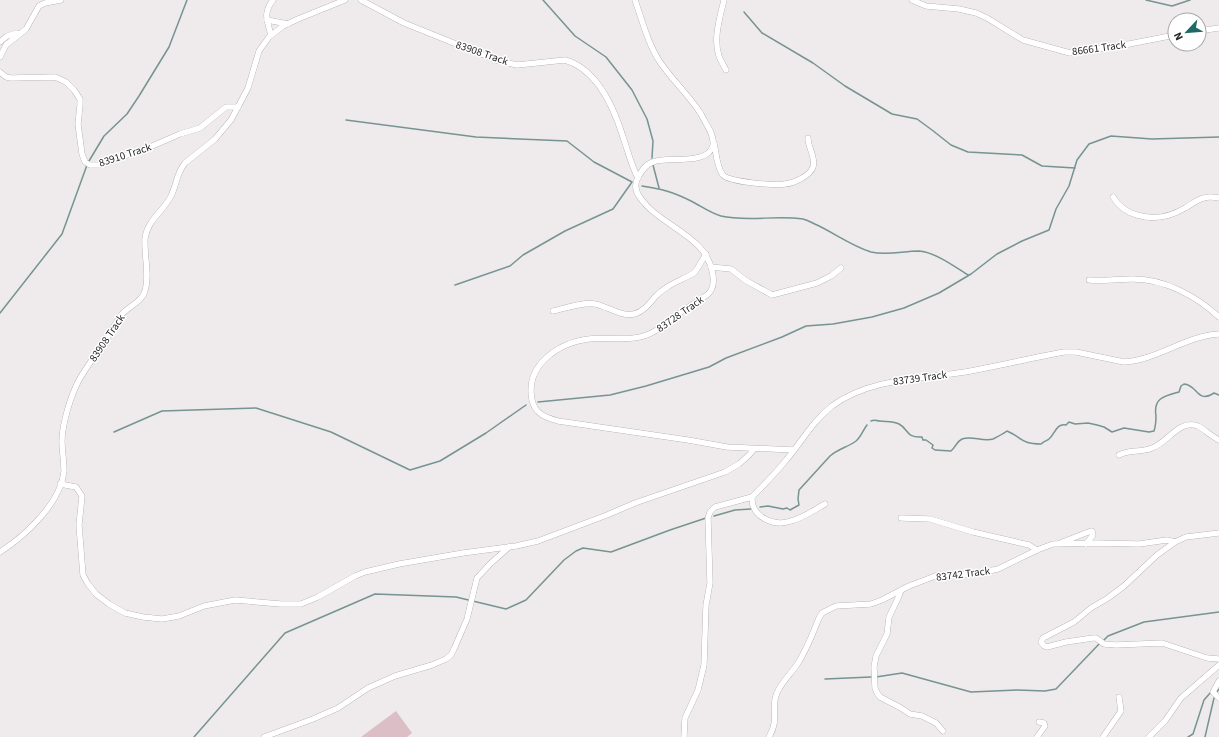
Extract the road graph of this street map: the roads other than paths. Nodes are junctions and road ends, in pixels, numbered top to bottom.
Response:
1 (61, 0) edge
2 (273, 0) edge
3 (345, 0) edge
4 (361, 0) edge
5 (635, 0) edge
6 (724, 0) edge
7 (912, 0) edge
8 (267, 20) junction
9 (288, 24) junction
10 (1219, 28) edge
11 (26, 29) junction
12 (1207, 30) edge
13 (271, 35) junction
14 (1167, 37) edge
15 (0, 42) edge
16 (0, 57) edge
17 (726, 70) dead end
18 (0, 72) edge
19 (238, 107) junction
20 (808, 138) dead end
21 (714, 142) junction
22 (638, 178) junction
23 (1113, 197) dead end
24 (1219, 198) edge
25 (706, 254) junction
26 (712, 267) junction
27 (841, 268) dead end
28 (1090, 280) dead end
29 (553, 311) dead end
30 (1219, 317) edge
31 (1219, 334) edge
32 (1219, 440) edge
33 (754, 449) junction
34 (794, 450) junction
35 (1119, 455) dead end
36 (60, 484) junction
37 (752, 497) junction
38 (825, 504) dead end
39 (901, 518) dead end
40 (1219, 533) edge
41 (1175, 542) junction
42 (1058, 544) junction
43 (1086, 544) junction
44 (510, 547) junction
45 (1037, 550) junction
46 (0, 552) edge
47 (901, 590) junction
48 (1219, 659) edge
49 (1219, 665) edge
50 (1219, 681) edge
51 (1119, 697) dead end
52 (1219, 698) edge
53 (1038, 722) dead end
54 (943, 731) dead end
55 (1152, 736) edge
56 (264, 737) edge
57 (684, 737) edge
58 (769, 737) edge
59 (1037, 737) edge
60 (1103, 737) edge

1 - 11 street
2 - 8 street
3 - 9 street, 83908 Track
4 - 22 street, 83908 Track
5 - 21 street
6 - 17 street
7 - 14 street, 86661 Track
8 - 9 street
8 - 13 street
9 - 13 street, 83908 Track
10 - 12 street
11 - 15 street
11 - 16 street
13 - 19 street, 83908 Track
18 - 19 street, 83910 Track
19 - 36 street, 83908 Track
20 - 21 street
21 - 22 street
22 - 25 street, 83728 Track
23 - 24 street
25 - 26 street, 83728 Track
25 - 29 street
26 - 27 street
26 - 33 street, 83728 Track
28 - 30 street
31 - 34 street, 83739 Track
32 - 35 street
33 - 34 street, 83728 Track
33 - 44 street
34 - 37 street, 83739 Track
36 - 44 street
36 - 46 street, 83908 Track
37 - 38 street
37 - 57 street
39 - 45 street
40 - 41 street, 83742 Track
41 - 43 street, 83742 Track
41 - 48 street
42 - 43 street, 83742 Track
42 - 43 street
42 - 45 street, 83742 Track
44 - 56 street
45 - 47 street, 83742 Track
47 - 54 street
47 - 58 street, 83742 Track
49 - 55 street
50 - 52 street
51 - 60 street
53 - 59 street

